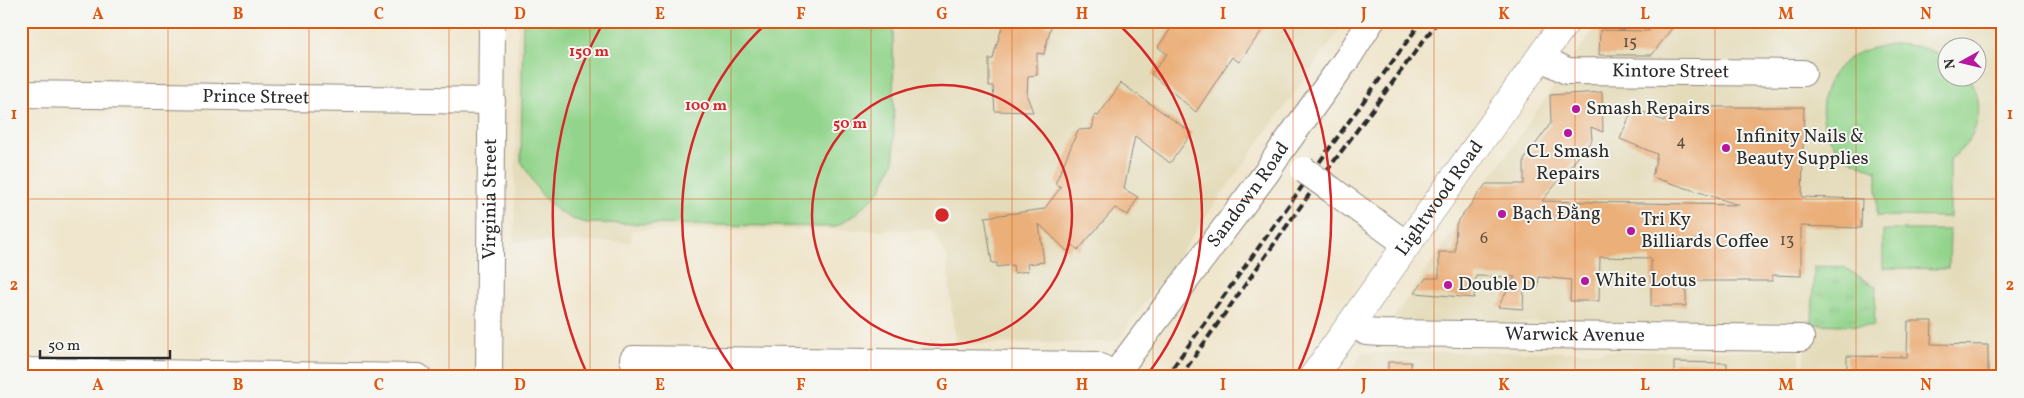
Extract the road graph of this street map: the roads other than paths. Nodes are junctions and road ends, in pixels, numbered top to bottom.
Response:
1 (492, 21) edge
2 (1371, 21) edge
3 (1566, 21) edge
4 (1540, 57) junction
5 (1803, 73) dead end
6 (21, 94) edge
7 (492, 101) junction
8 (1279, 153) junction
9 (1406, 244) junction
10 (1352, 322) junction
11 (1801, 338) dead end
12 (633, 359) dead end
13 (21, 371) edge
14 (1114, 372) edge
15 (418, 377) edge
16 (489, 377) edge
17 (1313, 377) edge

1 - 7 street, Virginia Street
2 - 8 street, Sandown Road
3 - 4 main road, Lightwood Road
4 - 5 street, Kintore Street
4 - 9 main road, Lightwood Road
6 - 7 street, Prince Street
7 - 16 street, Virginia Street
8 - 9 street, bridge
8 - 14 street, Sandown Road
9 - 10 main road, Lightwood Road
10 - 11 street, Warwick Avenue
10 - 17 main road, Lightwood Road
12 - 14 street
13 - 15 street

